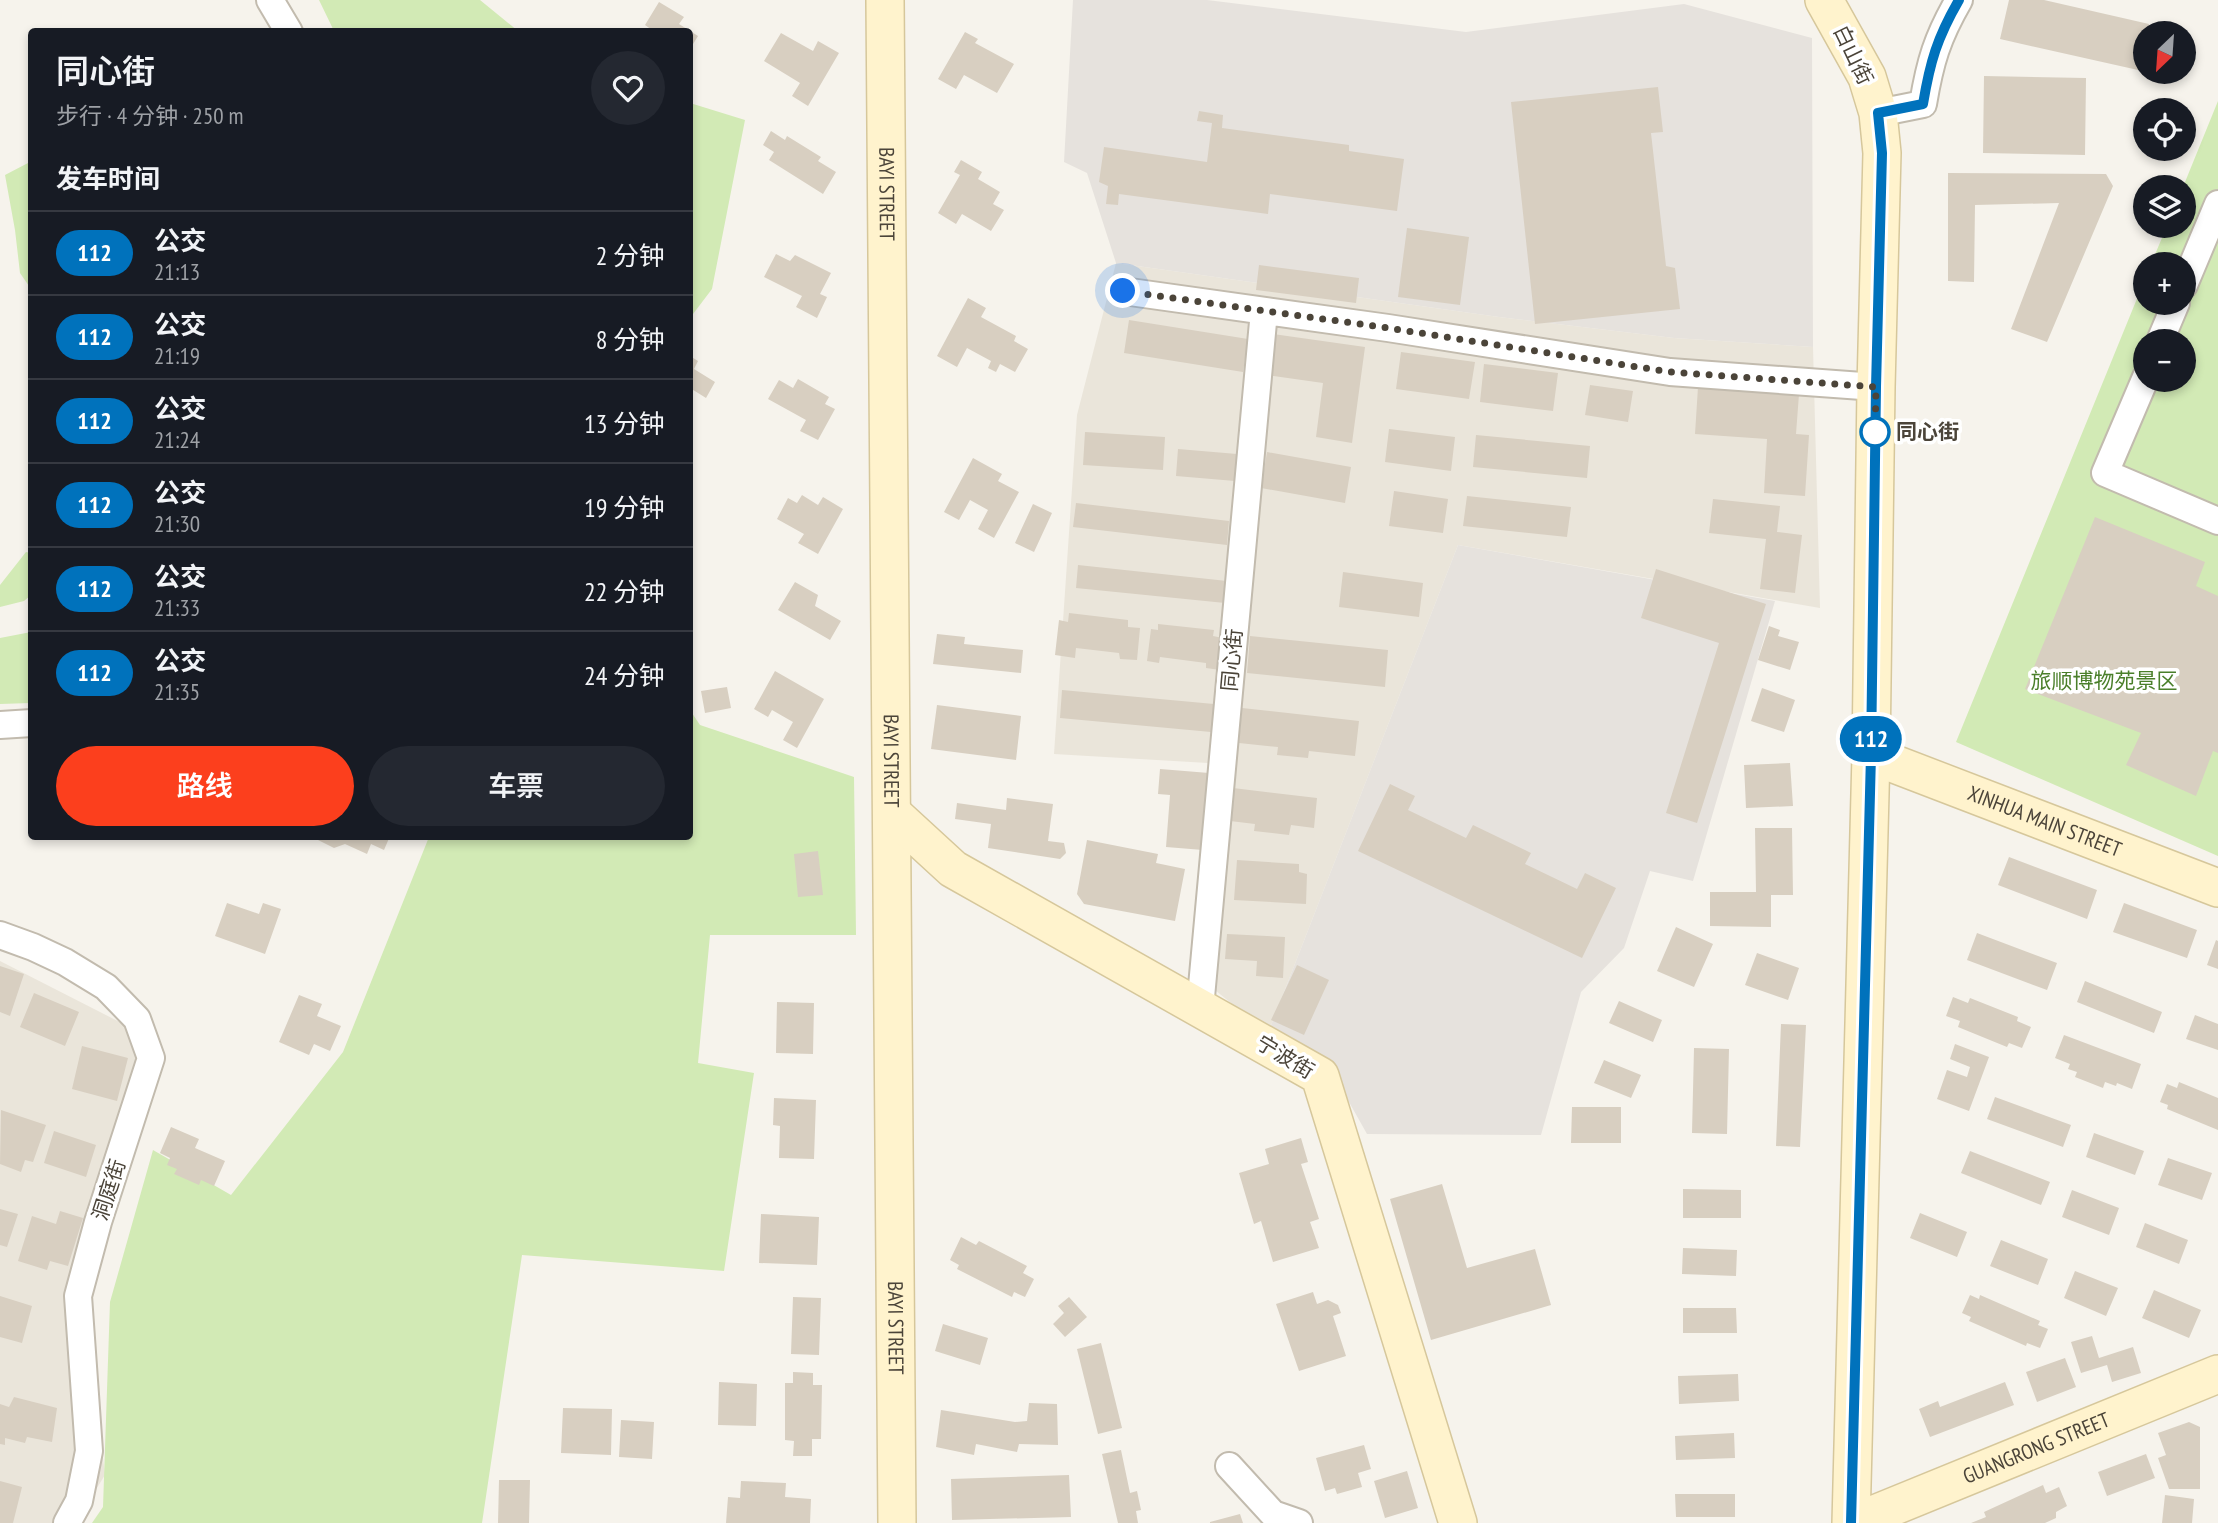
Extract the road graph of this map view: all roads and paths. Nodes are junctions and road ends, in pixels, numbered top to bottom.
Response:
1 (270, 0) edge
2 (884, 0) edge
3 (1824, 0) edge
4 (1959, 0) edge
5 (287, 28) edge
6 (1878, 113) junction
7 (2218, 204) edge
8 (2196, 256) edge
9 (1123, 291) dead end
10 (1264, 311) junction
11 (1876, 387) junction
12 (2140, 392) edge
13 (2218, 521) edge
14 (28, 723) edge
15 (0, 725) edge
16 (1871, 755) junction
17 (892, 813) junction
18 (2218, 888) edge
19 (0, 936) edge
20 (1200, 1008) junction
21 (2218, 1374) edge
22 (1229, 1466) dead end
23 (66, 1523) edge
24 (897, 1523) edge
25 (1299, 1523) edge
26 (1458, 1523) edge
27 (1852, 1523) edge

1 - 5 street
2 - 17 street, BAYI STREET
3 - 6 street, 白山街
4 - 6 street
6 - 11 street, 白山街
7 - 8 street
9 - 10 street
10 - 11 street
10 - 20 street, 同心街
11 - 16 street, 白山街
12 - 13 street
14 - 15 street
16 - 18 street, XINHUA MAIN STREET
16 - 27 street, 白山街
17 - 20 street, 宁波街
17 - 24 street, BAYI STREET
19 - 23 street, 洞庭街
20 - 26 street, 宁波街
21 - 27 street, GUANGRONG STREET
22 - 25 street

